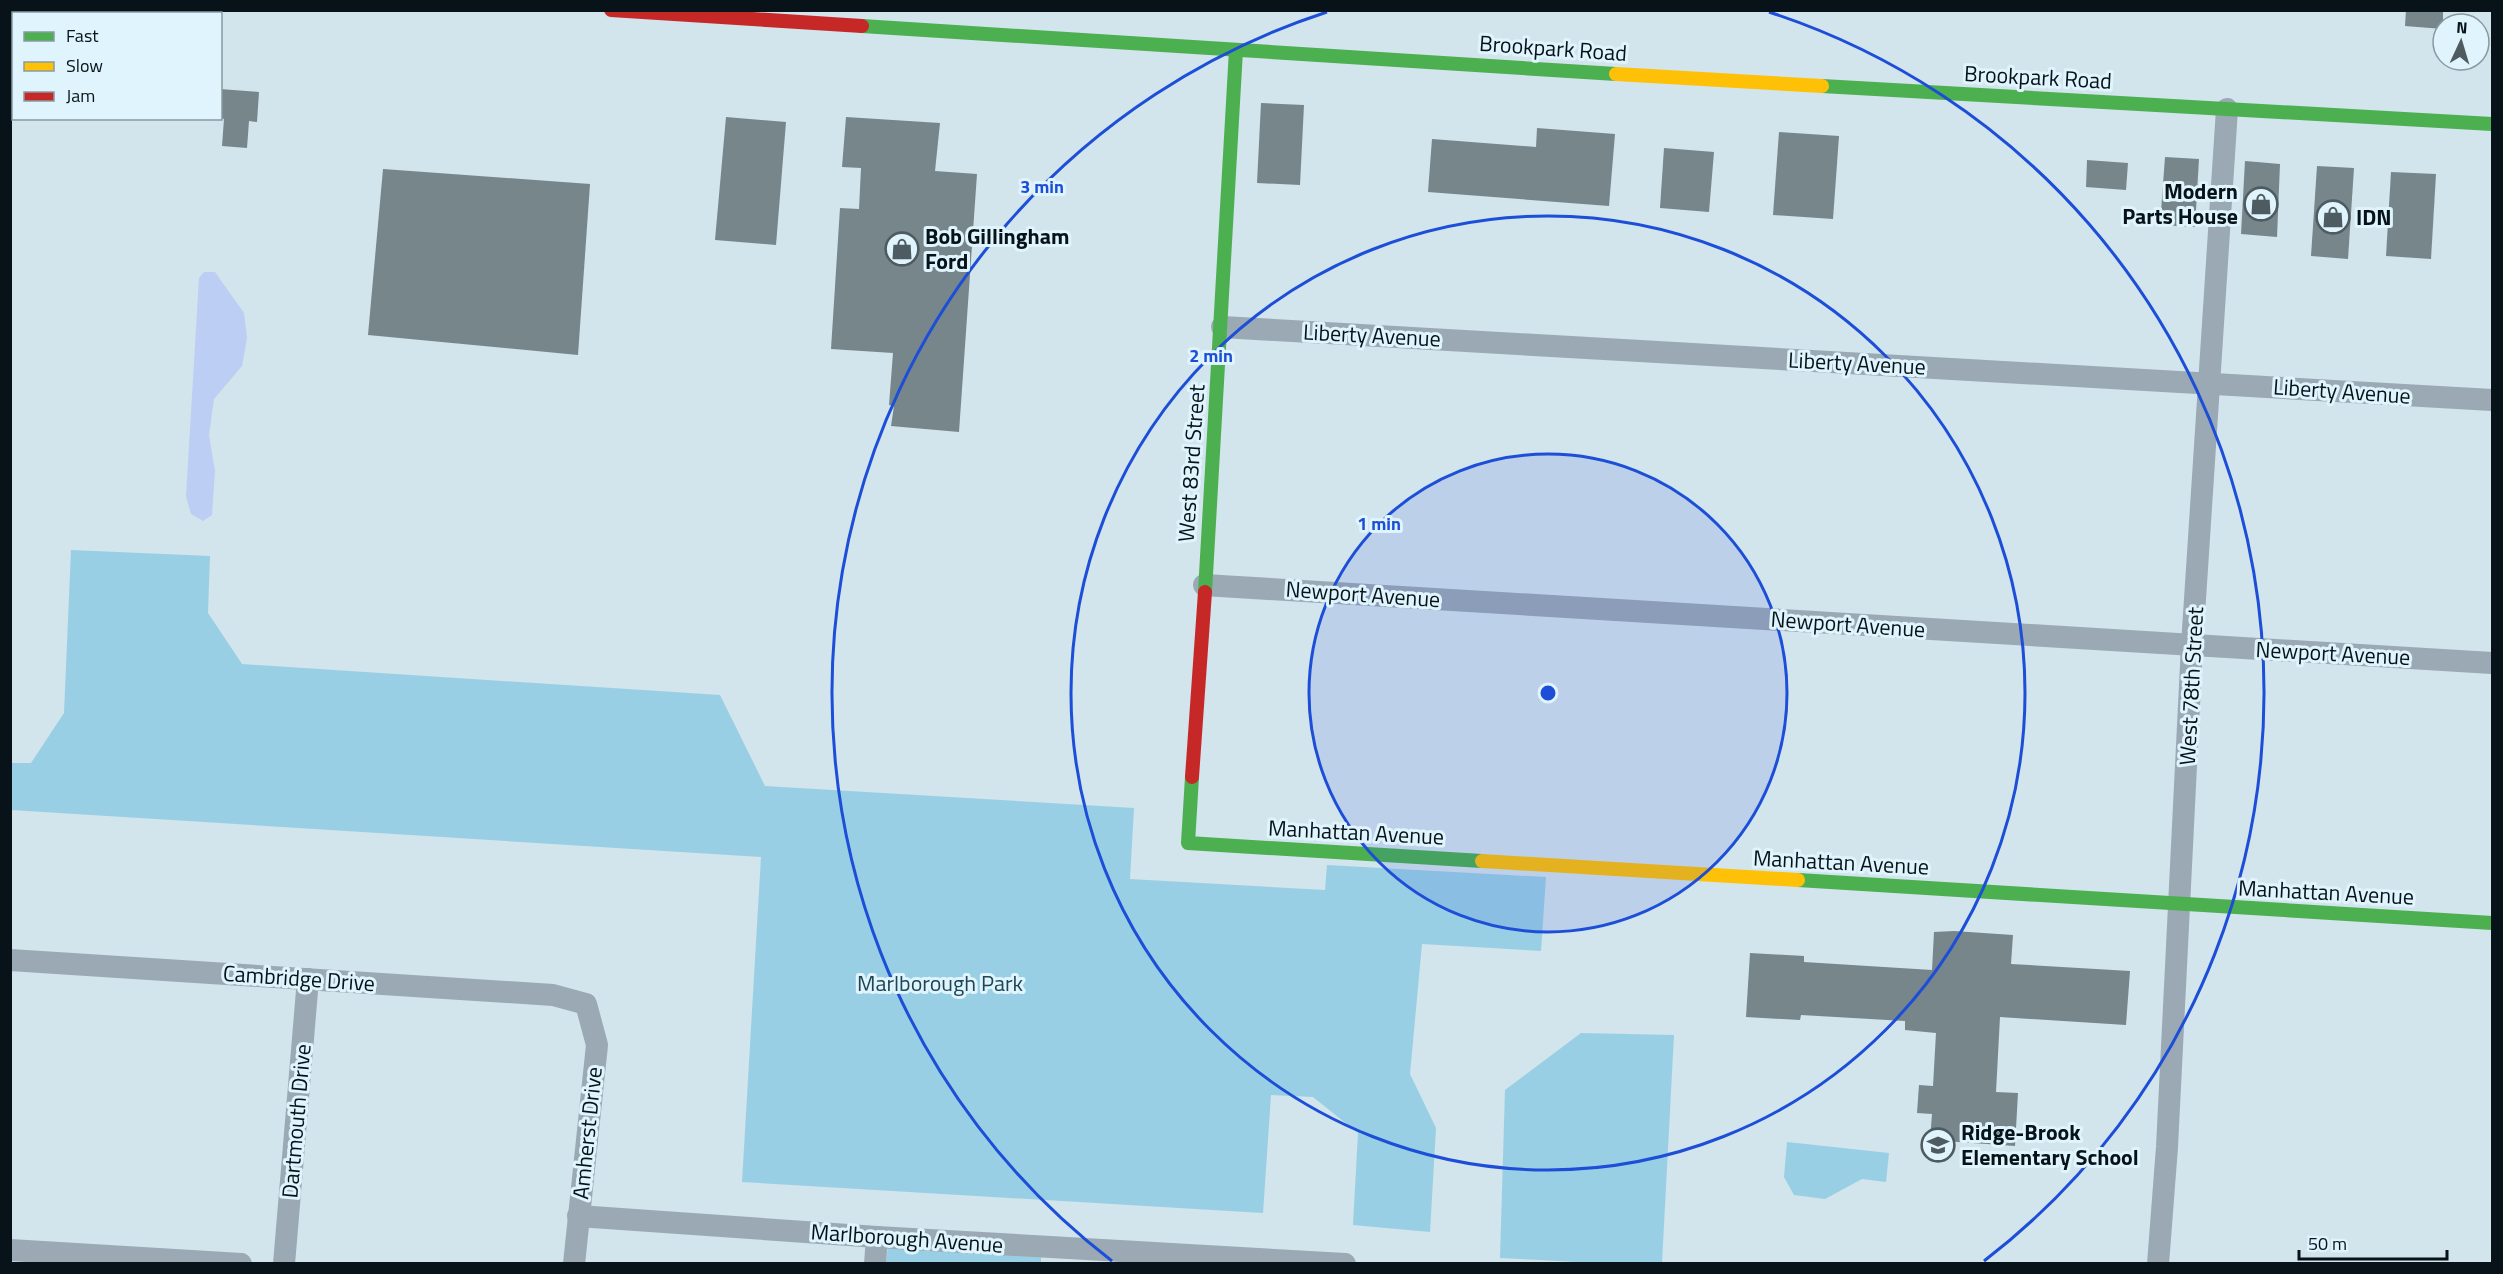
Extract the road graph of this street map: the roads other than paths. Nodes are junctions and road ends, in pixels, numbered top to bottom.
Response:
1 (611, 10) edge
2 (1236, 50) junction
3 (2227, 109) junction
4 (2493, 124) edge
5 (1222, 327) junction
6 (2209, 383) junction
7 (2493, 400) edge
8 (1204, 585) junction
9 (2192, 645) junction
10 (2493, 663) edge
11 (1188, 843) joint
12 (2180, 904) junction
13 (2493, 922) edge
14 (10, 960) edge
15 (308, 978) junction
16 (586, 1004) joint
17 (578, 1216) junction
18 (878, 1237) junction
19 (10, 1250) edge
20 (241, 1263) edge
21 (284, 1263) edge
22 (574, 1263) edge
23 (875, 1263) edge
24 (1345, 1263) edge
25 (2158, 1263) edge

1 - 2 street, Brookpark Road
2 - 3 street, Brookpark Road
2 - 5 street, West 83rd Street
3 - 4 street, Brookpark Road
3 - 6 street, West 78th Street
5 - 6 street, Liberty Avenue
5 - 8 street, West 83rd Street
6 - 7 street, Liberty Avenue
6 - 9 street, West 78th Street
8 - 9 street, Newport Avenue
8 - 11 street, West 83rd Street
9 - 10 street, Newport Avenue
9 - 12 street, West 78th Street
11 - 12 street, Manhattan Avenue
12 - 13 street, Manhattan Avenue
12 - 25 street, West 78th Street
14 - 15 street, Cambridge Drive
15 - 16 street, Cambridge Drive
15 - 21 street, Dartmouth Drive
16 - 17 street, Amherst Drive
17 - 18 street, Marlborough Avenue
17 - 22 street, Amherst Drive
18 - 23 street
18 - 24 street, Marlborough Avenue
19 - 20 street

